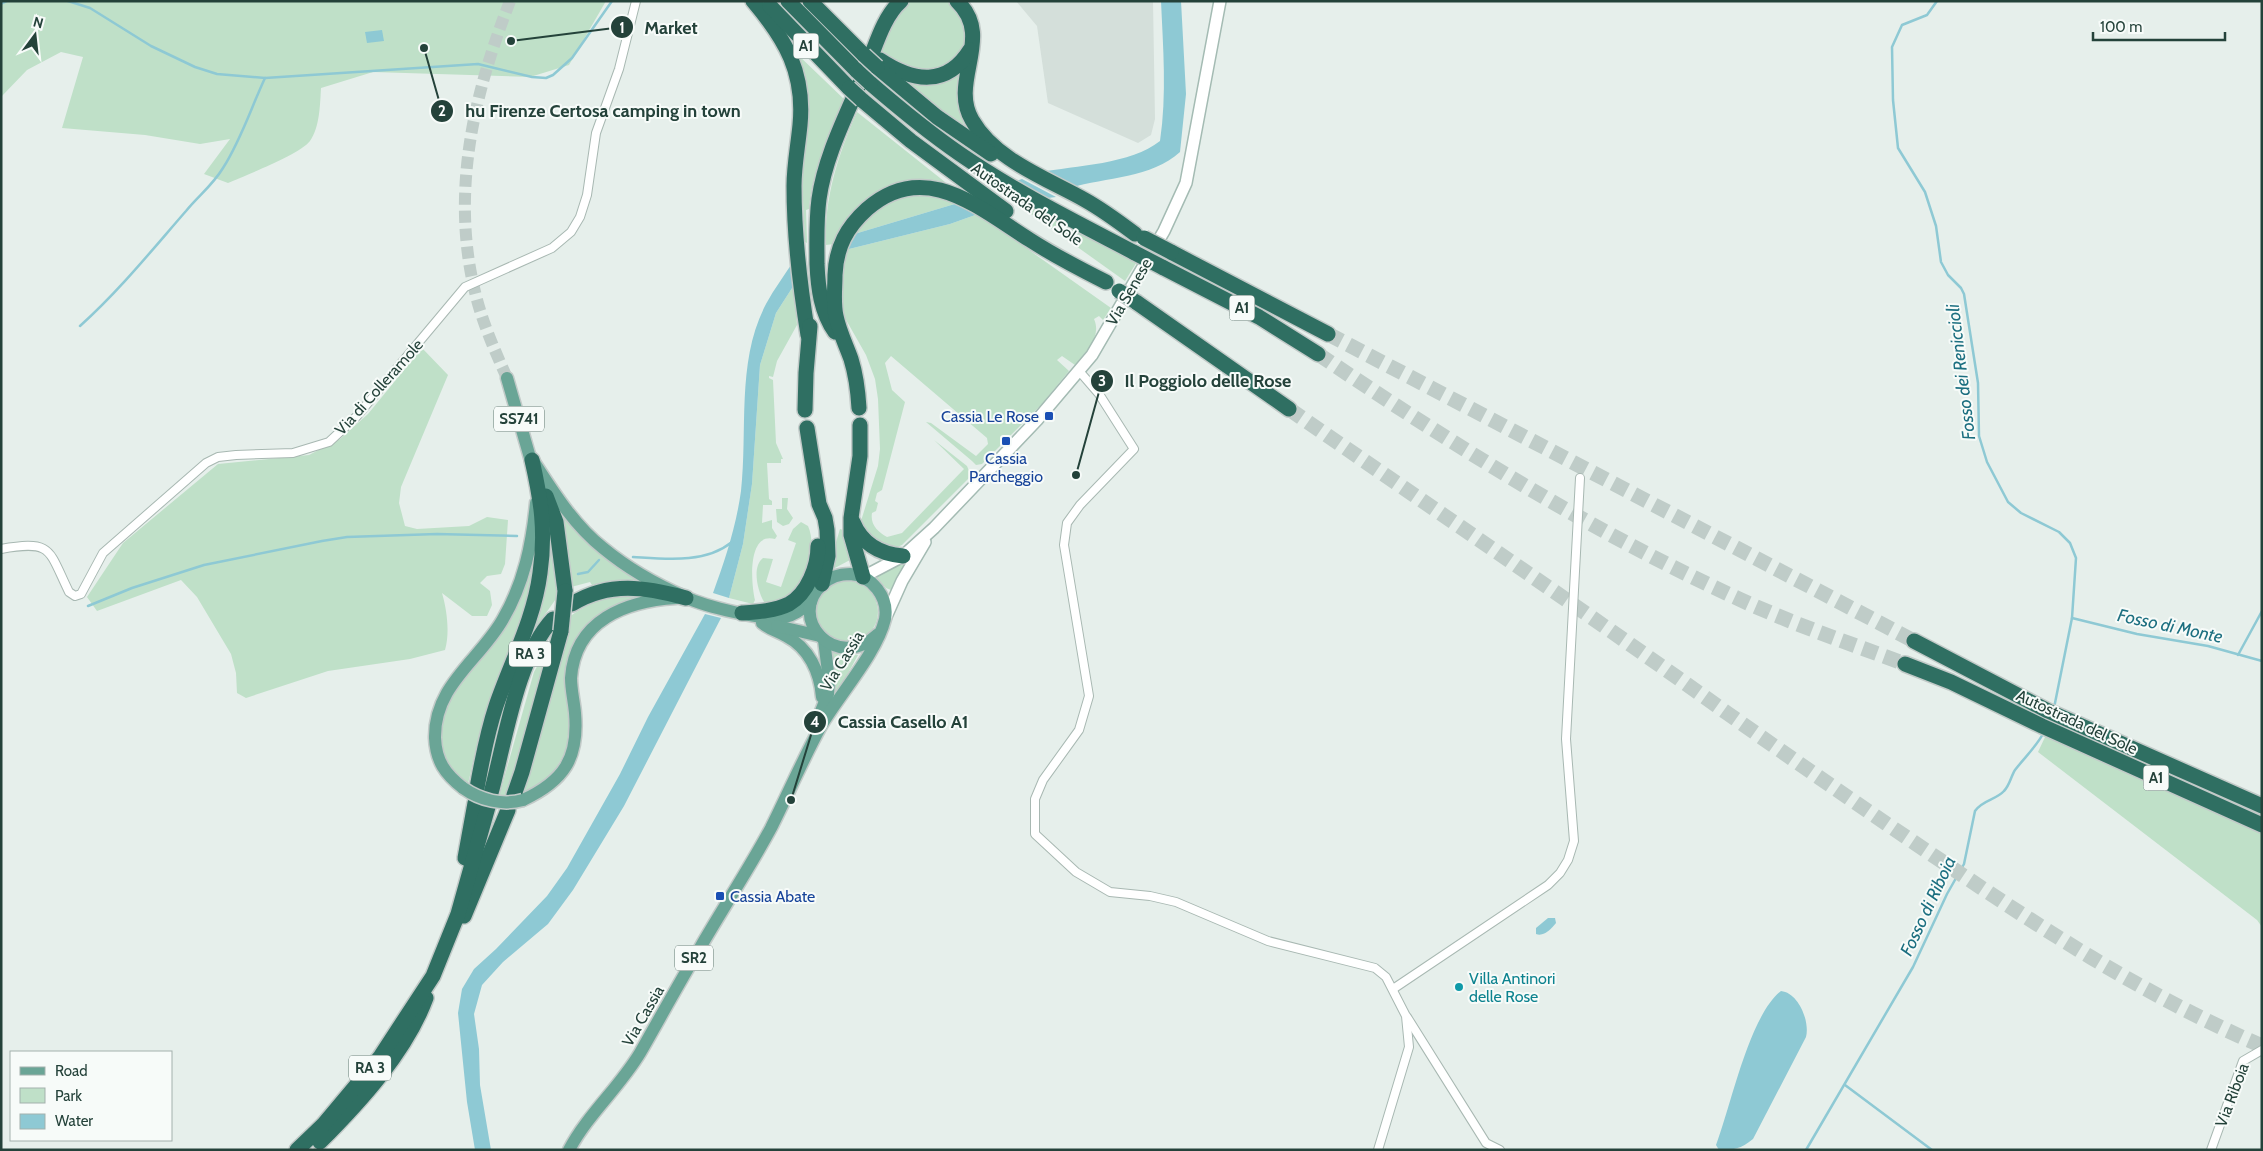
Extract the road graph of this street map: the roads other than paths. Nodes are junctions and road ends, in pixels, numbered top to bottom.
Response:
1 (636, 1) edge
2 (753, 1) edge
3 (766, 1) edge
4 (788, 1) edge
5 (810, 1) edge
6 (816, 1) edge
7 (901, 1) edge
8 (957, 1) edge
9 (1220, 1) edge
10 (973, 47) junction
11 (865, 52) junction
12 (878, 64) junction
13 (1021, 169) junction
14 (1004, 215) junction
15 (818, 305) junction
16 (1328, 334) tunnel mouth
17 (808, 335) junction
18 (844, 343) junction
19 (1318, 354) tunnel mouth
20 (1080, 372) junction
21 (506, 378) tunnel mouth
22 (859, 408) dead end
23 (1289, 409) tunnel mouth
24 (805, 410) dead end
25 (860, 425) dead end
26 (807, 428) dead end
27 (532, 460) junction
28 (1580, 478) dead end
29 (819, 504) junction
30 (851, 518) junction
31 (934, 528) junction
32 (1, 549) edge
33 (903, 556) junction
34 (863, 577) junction
35 (822, 584) junction
36 (568, 597) junction
37 (686, 598) junction
38 (811, 602) junction
39 (742, 613) junction
40 (884, 620) junction
41 (762, 623) junction
42 (557, 625) junction
43 (878, 634) junction
44 (822, 638) junction
45 (1914, 641) tunnel mouth
46 (1905, 664) tunnel mouth
47 (822, 708) junction
48 (804, 757) junction
49 (479, 796) junction
50 (519, 798) junction
51 (2262, 806) edge
52 (508, 810) dead end
53 (2262, 826) edge
54 (444, 950) junction
55 (433, 976) junction
56 (1393, 989) junction
57 (1406, 1016) junction
58 (2262, 1050) edge
59 (297, 1150) edge
60 (312, 1150) edge
61 (569, 1150) edge
62 (1378, 1150) edge
63 (1500, 1150) edge
64 (2211, 1150) edge

1 - 32 street, Via di Colleramole
2 - 17 highway
3 - 14 highway, Autostrada del Sole / A1, bridge
4 - 19 highway, Autostrada del Sole / A1, bridge
5 - 11 highway, Autostrada del Sole / A1
6 - 11 highway
7 - 15 highway
8 - 10 highway
9 - 20 main road, Via Senese / SR2
10 - 12 highway
10 - 13 highway
11 - 12 highway, Autostrada del Sole / A1, bridge
12 - 13 highway, Autostrada del Sole / A1
13 - 16 highway, A1, bridge
14 - 18 highway
14 - 23 highway, Autostrada del Sole / A1, bridge
15 - 17 highway
15 - 18 highway
17 - 24 highway
18 - 22 highway
20 - 31 main road, Via Senese / SR2
20 - 56 street
21 - 27 main road, SS741
25 - 30 highway
26 - 29 highway
27 - 36 highway
27 - 37 main road
27 - 49 highway
27 - 49 main road
28 - 56 street
29 - 35 highway
29 - 39 highway
30 - 33 highway
30 - 34 highway
31 - 33 main road, Via Senese / SR2
31 - 40 main road, Via Senese / SR2
33 - 34 main road, Via Senese / SR2
34 - 35 main road
34 - 40 main road, Via Cassia / SR2
35 - 38 main road
36 - 37 highway
36 - 42 highway, bridge
37 - 39 main road
37 - 50 main road
38 - 39 main road
38 - 44 main road, Via Cassia / SR2
39 - 41 main road
40 - 43 main road, Via Cassia / SR2
41 - 44 main road
41 - 47 main road
42 - 49 highway, RA 3
42 - 50 highway
43 - 44 main road, Via Cassia
43 - 48 main road, Via Cassia / SR2
44 - 47 main road, Via Cassia / SR2
45 - 51 highway, Autostrada del Sole / A1
46 - 53 highway, Autostrada del Sole / A1
47 - 48 main road, Via Cassia / SR2
48 - 61 main road, Via Cassia / SR2
49 - 50 main road, bridge
49 - 54 highway, RA 3
52 - 54 highway
54 - 55 highway, RA 3
55 - 59 highway, RA 3
55 - 60 highway, RA 3
56 - 57 street
57 - 62 street
57 - 63 street
58 - 64 street, Via Riboia

